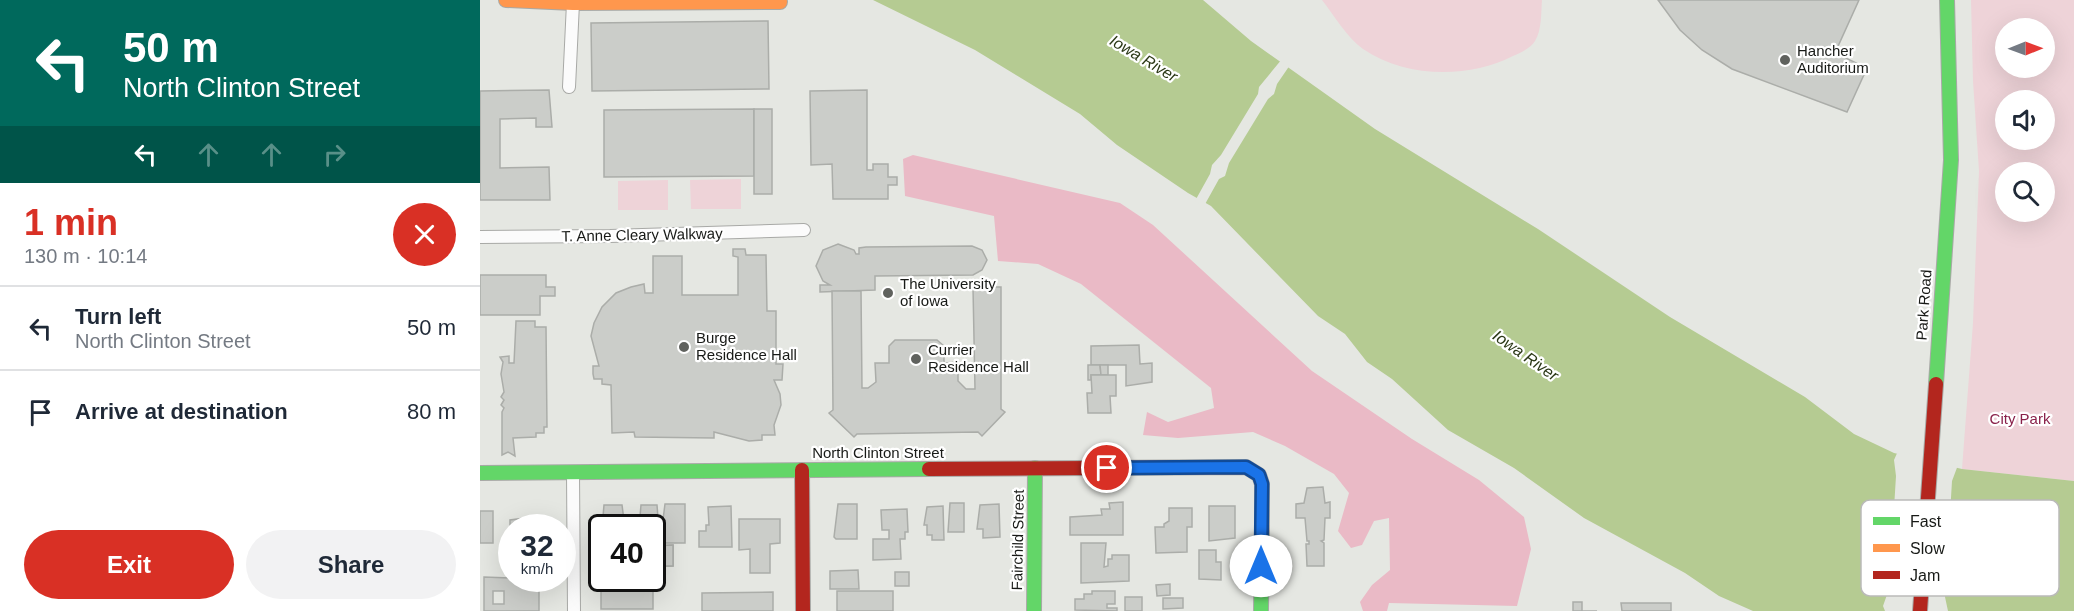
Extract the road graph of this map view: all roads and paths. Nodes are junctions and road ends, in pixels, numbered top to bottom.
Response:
1 (506, 0) edge
2 (1947, 0) edge
3 (780, 2) dead end
4 (573, 3) junction
5 (569, 87) dead end
6 (804, 230) dead end
7 (480, 237) edge
8 (1035, 468) junction
9 (802, 470) junction
10 (480, 473) edge
11 (573, 473) junction
12 (1928, 500) edge
13 (1921, 596) edge
14 (574, 611) edge
15 (803, 611) edge
16 (1034, 611) edge
17 (1261, 611) edge
18 (1920, 611) edge

1 - 4 street
2 - 12 street, Park Road
3 - 4 street
4 - 5 street
6 - 7 street, T. Anne Cleary Walkway
8 - 9 street, North Clinton Street
8 - 16 street, Fairchild Street
8 - 17 street, North Clinton Street
9 - 11 street, North Clinton Street
9 - 15 street
10 - 11 street, North Clinton Street
11 - 14 street
13 - 18 street, Park Road

